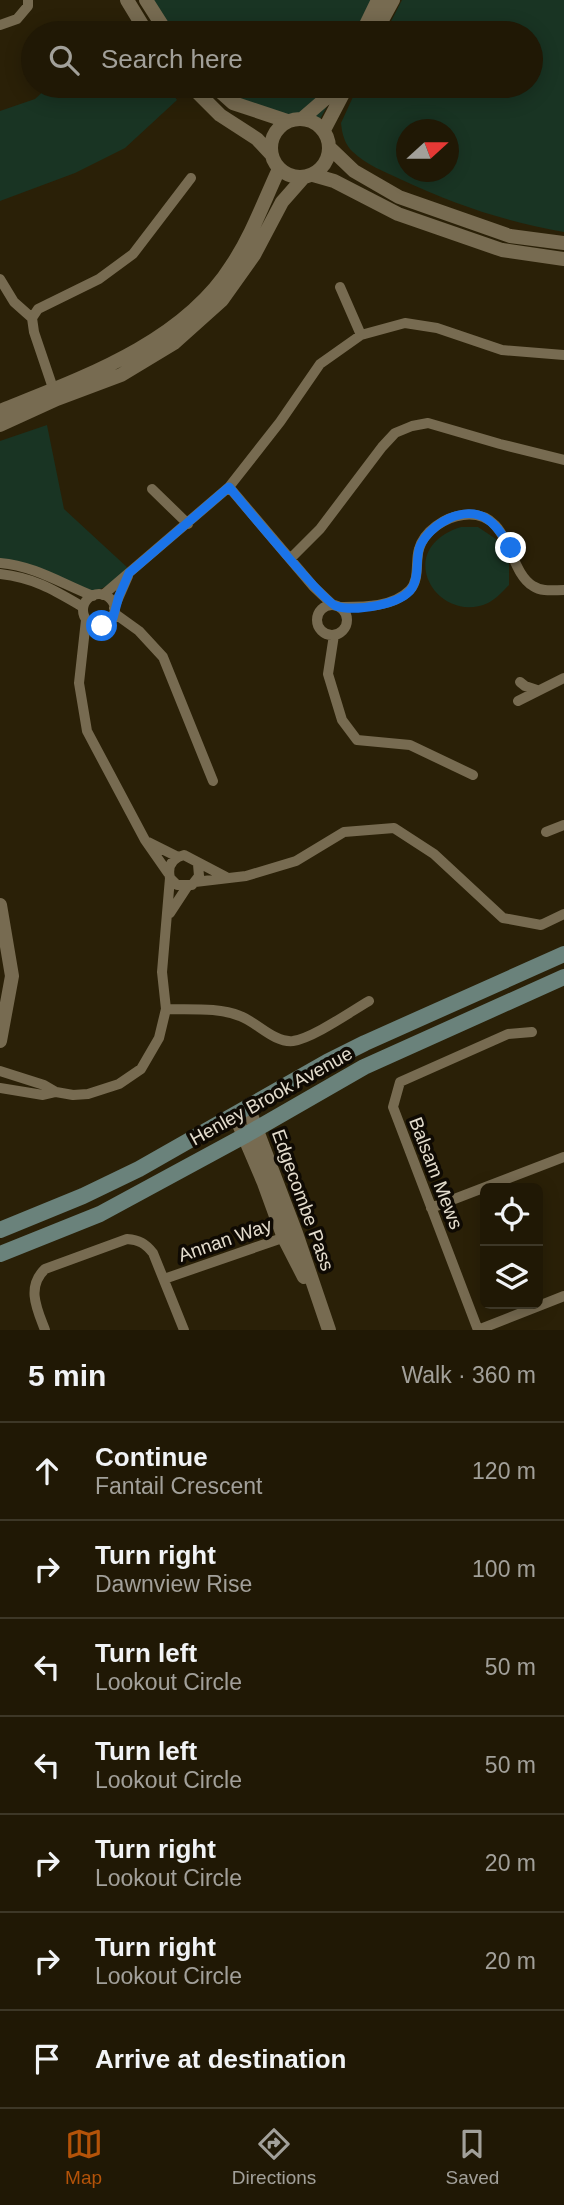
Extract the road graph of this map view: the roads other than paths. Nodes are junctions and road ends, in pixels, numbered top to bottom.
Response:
1 (28, 0) edge
2 (127, 0) edge
3 (146, 0) edge
4 (378, 0) edge
5 (393, 0) edge
6 (140, 21) edge
7 (159, 21) edge
8 (368, 21) edge
9 (382, 21) edge
10 (0, 25) edge
11 (203, 98) edge
12 (227, 98) edge
13 (326, 98) edge
14 (341, 98) edge
15 (303, 118) junction
16 (287, 121) junction
17 (324, 130) junction
18 (330, 148) junction
19 (271, 154) junction
20 (279, 169) junction
21 (308, 176) junction
22 (191, 178) dead end
23 (564, 243) edge
24 (564, 259) edge
25 (0, 279) edge
26 (340, 287) dead end
27 (32, 318) junction
28 (361, 335) junction
29 (564, 355) edge
30 (55, 394) junction
31 (0, 411) edge
32 (0, 425) edge
33 (564, 460) edge
34 (229, 487) junction
35 (152, 489) dead end
36 (188, 524) junction
37 (291, 558) junction
38 (0, 563) edge
39 (129, 573) junction
40 (0, 574) edge
41 (313, 586) junction
42 (564, 590) edge
43 (98, 595) junction
44 (336, 606) junction
45 (83, 607) junction
46 (370, 607) junction
47 (114, 610) junction
48 (322, 610) junction
49 (86, 620) junction
50 (346, 625) junction
51 (102, 626) junction
52 (139, 631) junction
53 (329, 634) junction
54 (83, 648) junction
55 (564, 678) edge
56 (520, 682) dead end
57 (537, 690) junction
58 (518, 701) dead end
59 (473, 775) dead end
60 (213, 781) dead end
61 (564, 825) edge
62 (546, 832) dead end
63 (145, 840) junction
64 (178, 857) junction
65 (198, 864) junction
66 (169, 875) junction
67 (226, 877) junction
68 (191, 884) junction
69 (0, 905) edge
70 (564, 914) edge
71 (168, 915) junction
72 (564, 954) edge
73 (564, 977) edge
74 (369, 1001) dead end
75 (166, 1009) junction
76 (533, 1032) dead end
77 (0, 1041) edge
78 (0, 1071) edge
79 (0, 1088) edge
80 (56, 1092) junction
81 (241, 1111) junction
82 (250, 1132) junction
83 (564, 1157) edge
84 (431, 1208) junction
85 (0, 1230) edge
86 (290, 1236) junction
87 (0, 1254) edge
88 (164, 1279) junction
89 (564, 1296) edge
90 (43, 1329) edge
91 (184, 1330) edge
92 (329, 1330) edge
93 (478, 1330) edge

1 - 10 street
2 - 6 street
3 - 7 street
4 - 8 street
5 - 9 street
11 - 19 street
12 - 16 street
13 - 15 street
14 - 17 street
15 - 16 street
15 - 17 street
16 - 19 street
17 - 18 street
18 - 21 street
18 - 23 street
19 - 20 street
20 - 21 street
20 - 30 street
21 - 24 street
21 - 30 street
22 - 27 street
25 - 27 street
26 - 28 street
27 - 30 street
28 - 29 street
28 - 34 street
30 - 31 street
30 - 32 street
33 - 37 street
34 - 36 street
34 - 37 street
35 - 36 street
36 - 39 street
37 - 41 street
38 - 43 street
39 - 43 street
39 - 47 street
40 - 45 street
41 - 44 street
41 - 48 street
42 - 46 street
43 - 45 street
43 - 47 street
44 - 46 street
44 - 48 street
44 - 50 street
45 - 49 street
46 - 50 street
47 - 51 street
47 - 52 street
48 - 53 street
49 - 51 street
49 - 54 street
50 - 53 street
51 - 52 street
51 - 54 street
52 - 60 street
53 - 59 street
54 - 63 street
55 - 57 street
56 - 57 street
57 - 58 street
61 - 62 street
63 - 64 street
63 - 66 street
64 - 65 street
64 - 66 street
65 - 67 street
65 - 68 street
66 - 68 street
66 - 71 street
67 - 68 street
67 - 70 street
68 - 71 street
69 - 77 street
71 - 75 street
72 - 81 main road, Henley Brook Avenue
73 - 82 main road, Henley Brook Avenue
74 - 75 street
75 - 80 street
76 - 84 street, Balsam Mews
78 - 80 street
79 - 80 street
81 - 82 street, Edgecombe Pass
81 - 85 main road, Henley Brook Avenue
82 - 86 street, Edgecombe Pass
82 - 87 main road, Henley Brook Avenue
83 - 84 street
84 - 93 street, Balsam Mews
86 - 88 street, Annan Way
86 - 92 street, Edgecombe Pass
88 - 90 street
88 - 91 street
89 - 93 street

